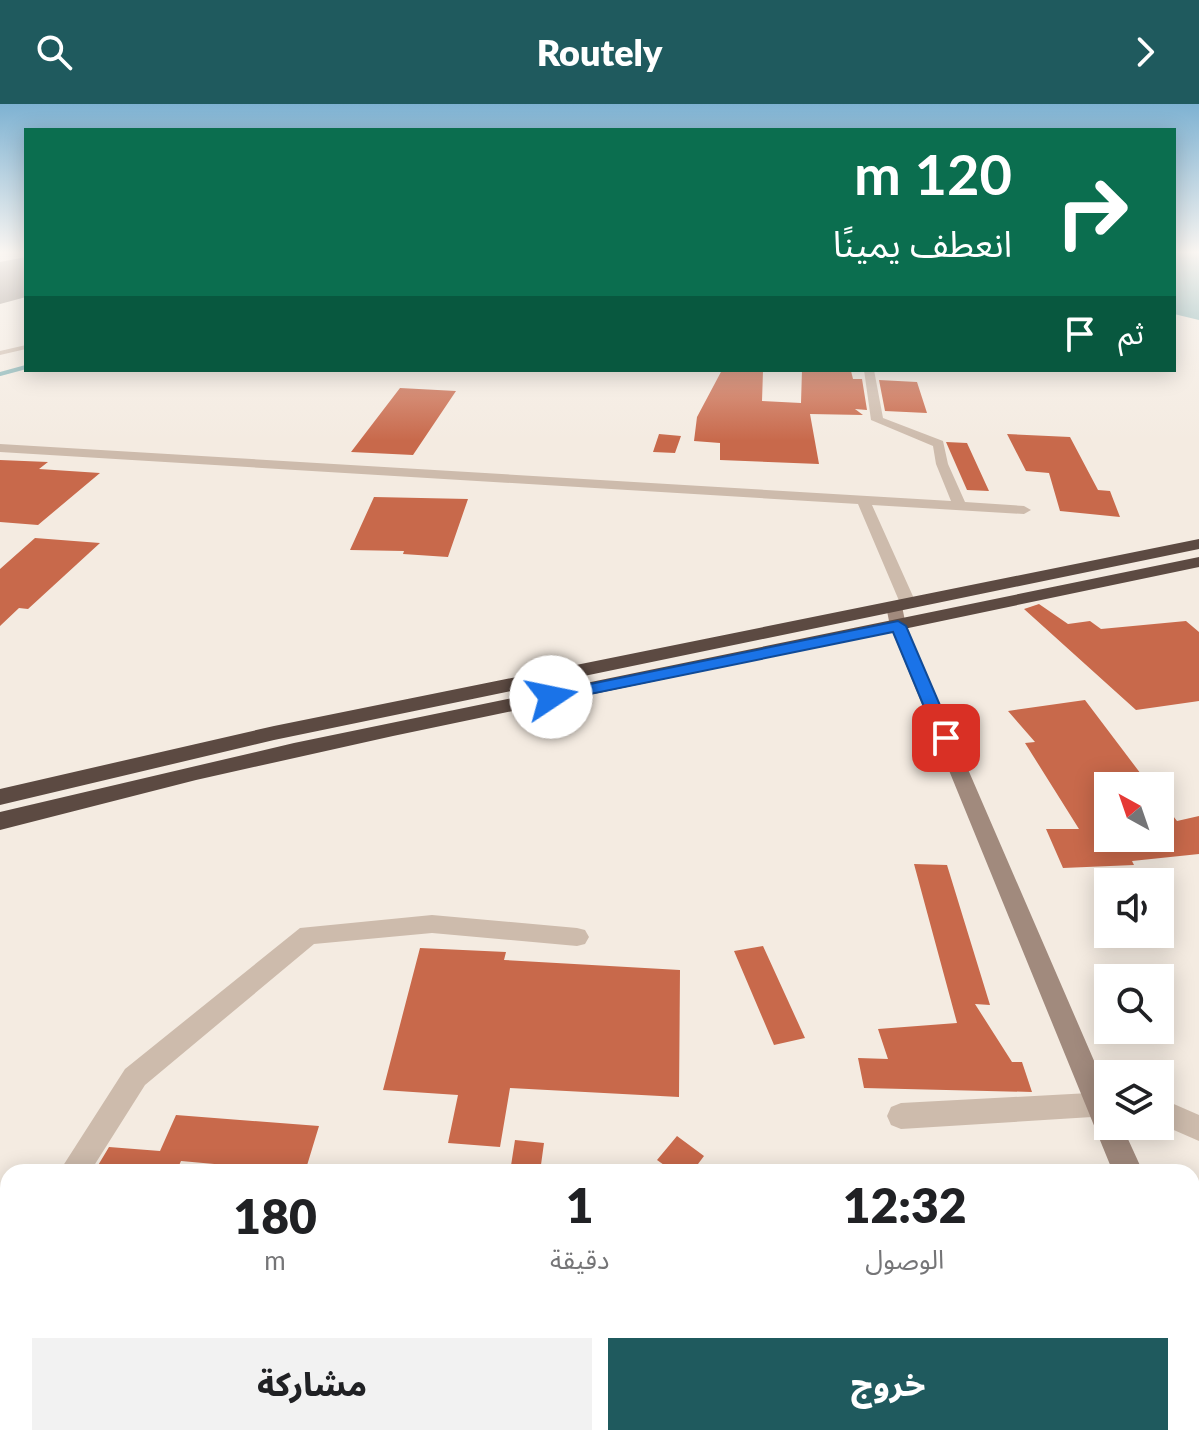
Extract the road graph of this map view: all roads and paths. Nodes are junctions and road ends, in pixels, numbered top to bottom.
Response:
1 (24, 347) edge
2 (0, 353) edge
3 (869, 372) edge
4 (0, 448) edge
5 (864, 503) junction
6 (960, 506) junction
7 (1024, 510) dead end
8 (1199, 544) edge
9 (1199, 562) edge
10 (900, 612) junction
11 (0, 797) edge
12 (0, 821) edge
13 (577, 937) dead end
14 (1094, 1086) edge
15 (1094, 1115) edge
16 (901, 1116) dead end
17 (1174, 1117) edge
18 (1199, 1128) edge
19 (1116, 1140) edge
20 (79, 1164) edge
21 (1125, 1164) edge

1 - 2 lane
3 - 6 street
4 - 5 street
5 - 6 street
5 - 10 street
6 - 7 street
8 - 10 highway
9 - 10 highway
10 - 11 highway
10 - 12 highway
10 - 14 main road
13 - 20 street
15 - 16 street
17 - 18 street
19 - 21 main road

